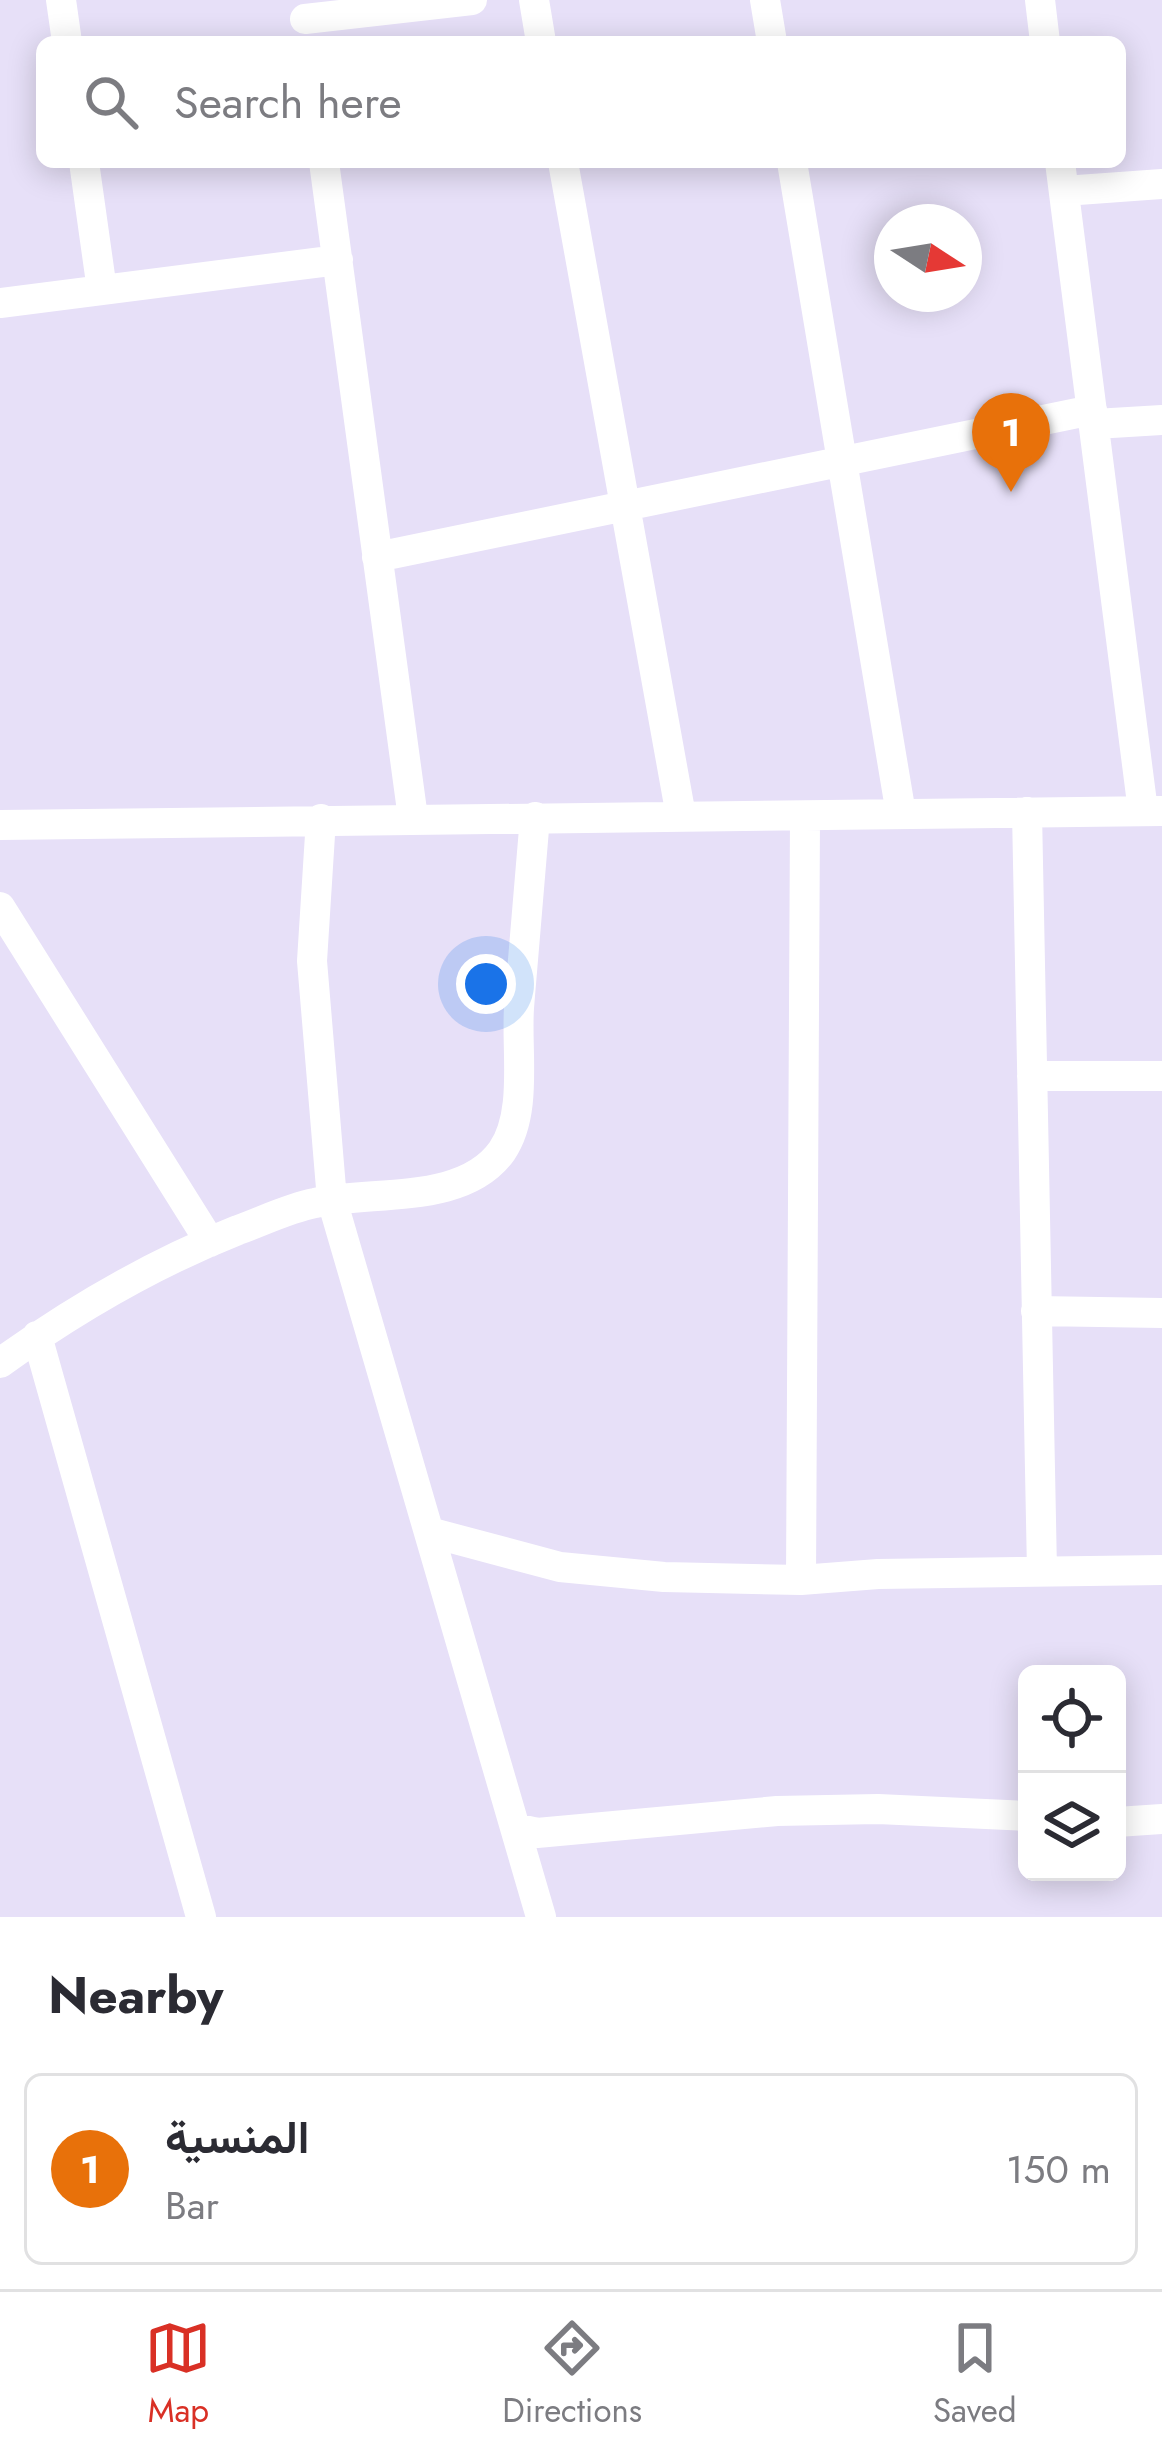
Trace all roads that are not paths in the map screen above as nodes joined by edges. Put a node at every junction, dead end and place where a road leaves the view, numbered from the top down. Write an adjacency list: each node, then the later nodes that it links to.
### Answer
1 (61, 0): 7 (street)
2 (472, 0): 6 (street)
3 (533, 0): 8 (street)
4 (765, 0): 9 (street)
5 (1040, 0): 10 (street)
6 (305, 20)
7 (66, 36)
8 (540, 36)
9 (771, 36)
10 (1044, 36)
11 (85, 168): 18 (street)
12 (325, 168): 17 (street)
13 (564, 168): 23 (street)
14 (793, 168): 22 (street)
15 (1062, 176): 16 (street); 20 (street)
16 (1162, 184)
17 (338, 260): 18 (street); 24 (street)
18 (102, 290): 19 (street)
19 (0, 303)
20 (1092, 410): 21 (street); 22 (street); 25 (street)
21 (1162, 420)
22 (843, 461): 23 (street); 27 (street)
23 (626, 506): 24 (street); 28 (street)
24 (377, 556): 31 (street)
25 (1153, 811): 26 (street)
26 (1027, 812): 27 (street); 35 (street)
27 (901, 814): 30 (street)
28 (681, 816): 29 (street); 30 (street)
29 (536, 817): 31 (street); 37 (street)
30 (805, 817): 46 (street)
31 (413, 818): 32 (street)
32 (321, 819): 33 (street); 37 (street)
33 (4, 821)
34 (0, 907): 38 (street)
35 (1032, 1076): 36 (street); 39 (street)
36 (1162, 1076)
37 (332, 1200): 38 (street); 43 (street)
38 (209, 1242): 41 (street)
39 (1036, 1311): 40 (street); 45 (street)
40 (1162, 1312)
41 (37, 1336): 42 (street); 51 (street)
42 (0, 1363)
43 (428, 1532): 46 (street); 50 (street)
44 (1162, 1570): 45 (street)
45 (1042, 1571): 46 (street)
46 (802, 1580)
47 (1018, 1816): 50 (street)
48 (1162, 1819): 49 (street)
49 (1126, 1821)
50 (515, 1828): 52 (street)
51 (200, 1917)
52 (541, 1917)

